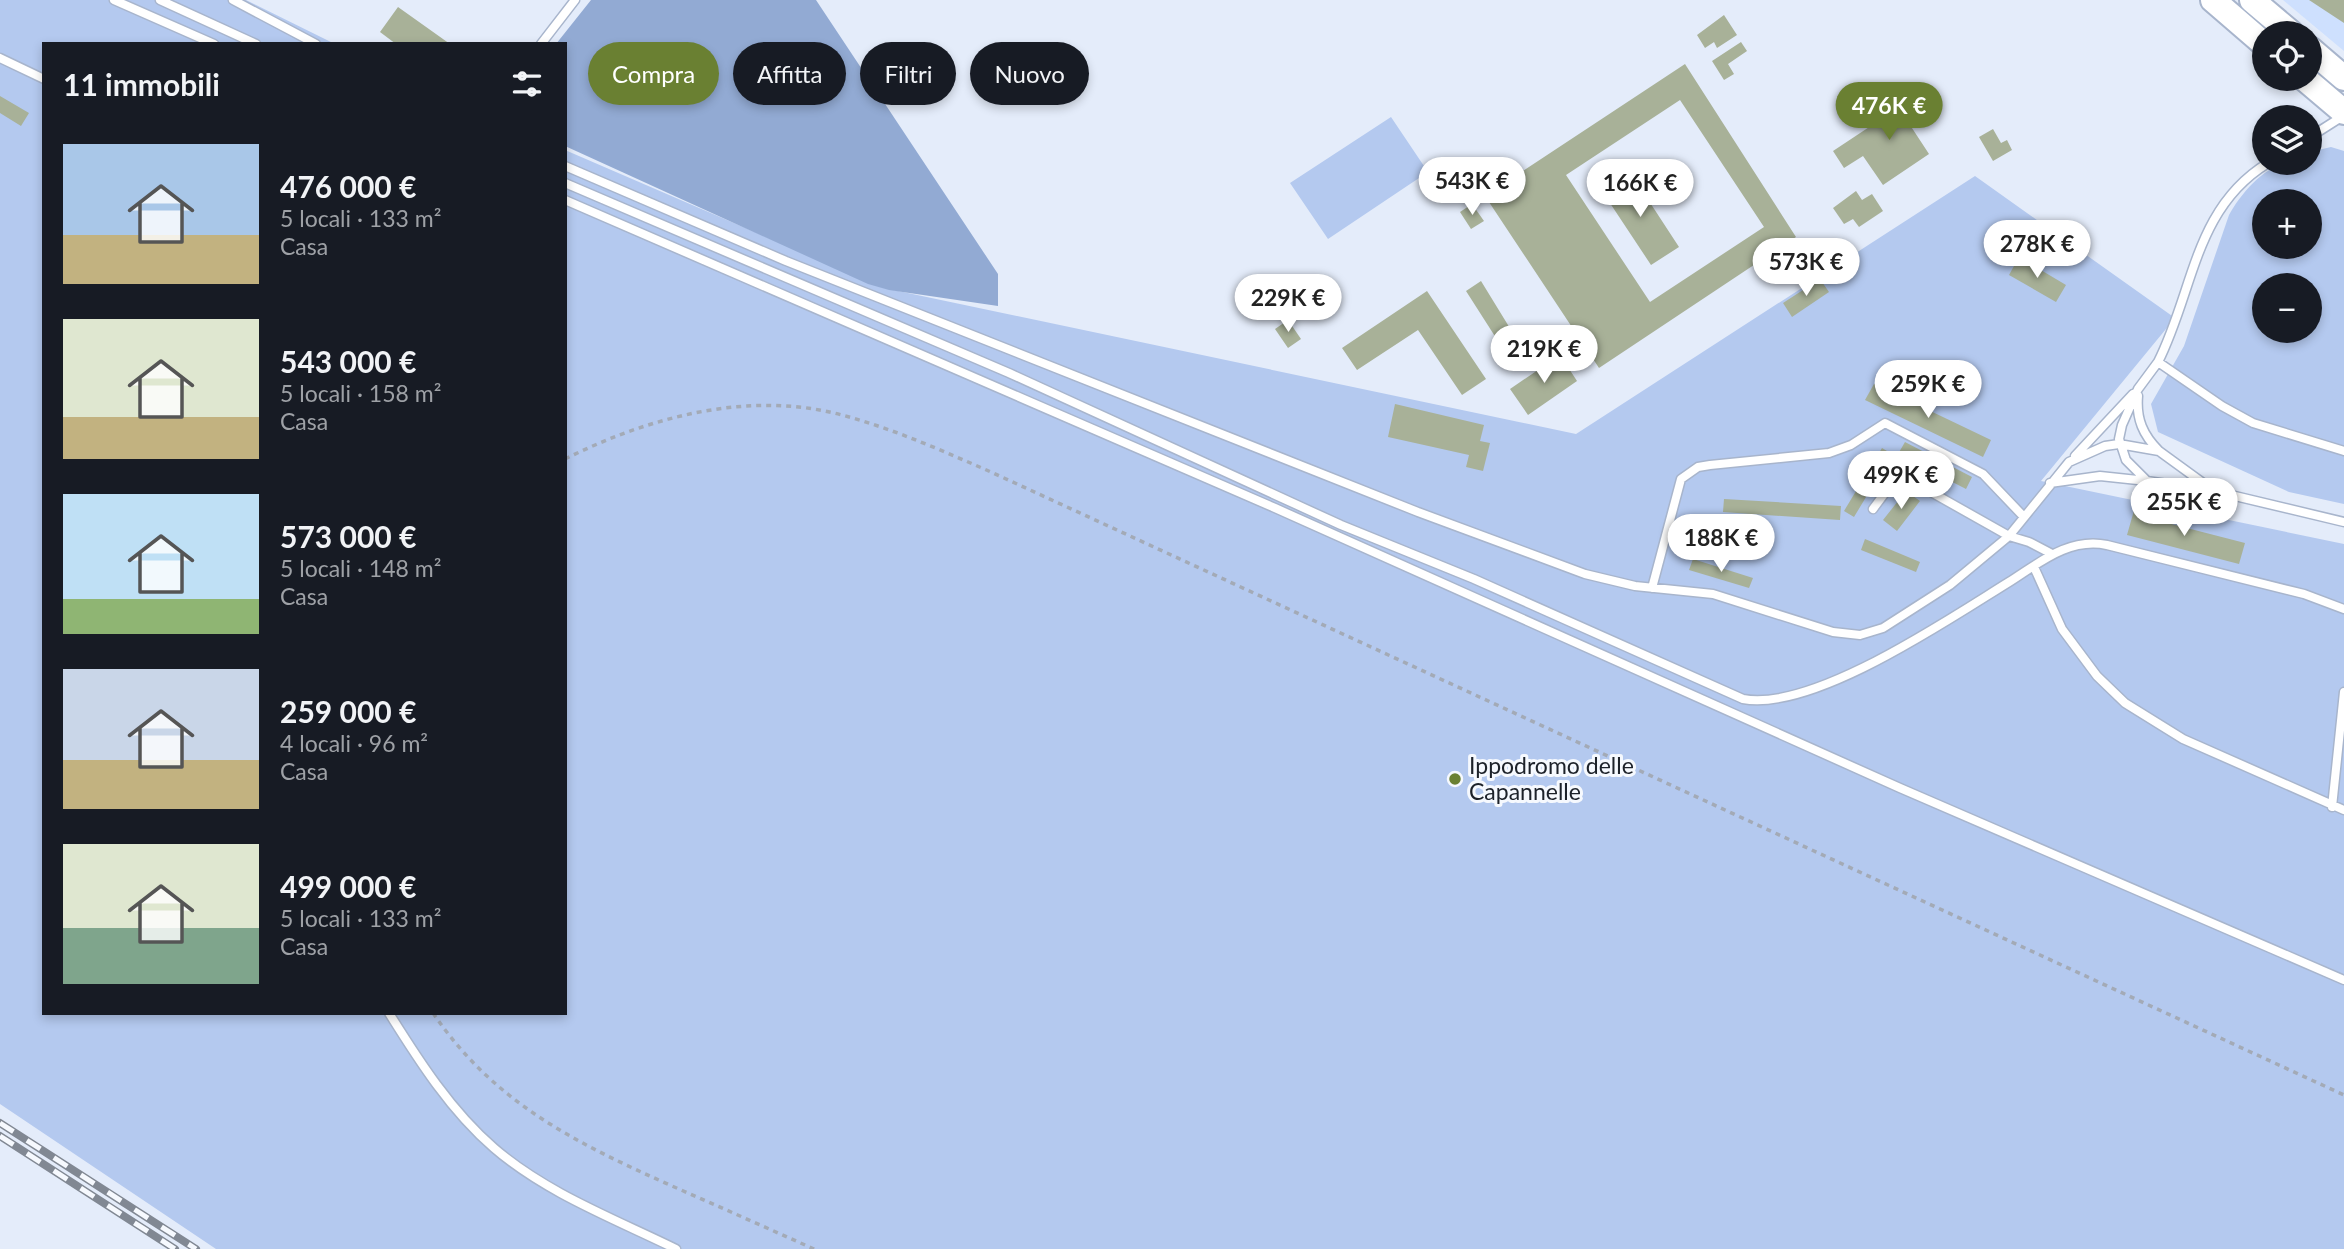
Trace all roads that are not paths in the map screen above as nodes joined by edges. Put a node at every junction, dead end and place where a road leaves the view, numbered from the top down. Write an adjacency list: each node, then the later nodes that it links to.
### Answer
1 (114, 0): 9 (lane)
2 (160, 0): 10 (lane)
3 (233, 0): 11 (lane)
4 (575, 0): 12 (lane)
5 (2213, 0): 8 (main road)
6 (2252, 0): 7 (main road)
7 (2277, 21)
8 (2252, 34)
9 (209, 42)
10 (252, 42)
11 (312, 42)
12 (543, 42)
13 (0, 58): 15 (lane)
14 (2322, 59): 16 (main road)
15 (42, 78)
16 (2344, 78)
17 (2319, 91): 18 (main road)
18 (2344, 113): 19 (lane)
19 (2322, 129)
20 (567, 167): 39 (lane)
21 (2252, 174): 24 (lane)
22 (567, 184): 38 (lane)
23 (567, 201): 44 (lane)
24 (2158, 362): 25 (lane); 28 (lane)
25 (2138, 390): 26 (lane); 27 (lane); 29 (lane)
26 (2119, 444): 27 (lane); 29 (lane); 30 (lane)
27 (2159, 451): 32 (lane)
28 (2344, 451)
29 (2069, 462): 31 (lane)
30 (2147, 481): 31 (lane); 32 (lane)
31 (2050, 483): 34 (lane)
32 (2214, 491): 35 (lane)
33 (1873, 509): 36 (lane)
34 (2024, 517): 36 (lane); 39 (lane)
35 (2344, 522)
36 (2009, 536): 37 (lane); 39 (lane)
37 (2052, 554): 38 (lane); 40 (lane)
38 (2034, 567): 42 (lane)
39 (1652, 588)
40 (2344, 609)
41 (2344, 692): 42 (lane)
42 (2332, 807): 43 (lane)
43 (2344, 810)
44 (2344, 980)
45 (390, 1015): 46 (lane)
46 (676, 1249)

